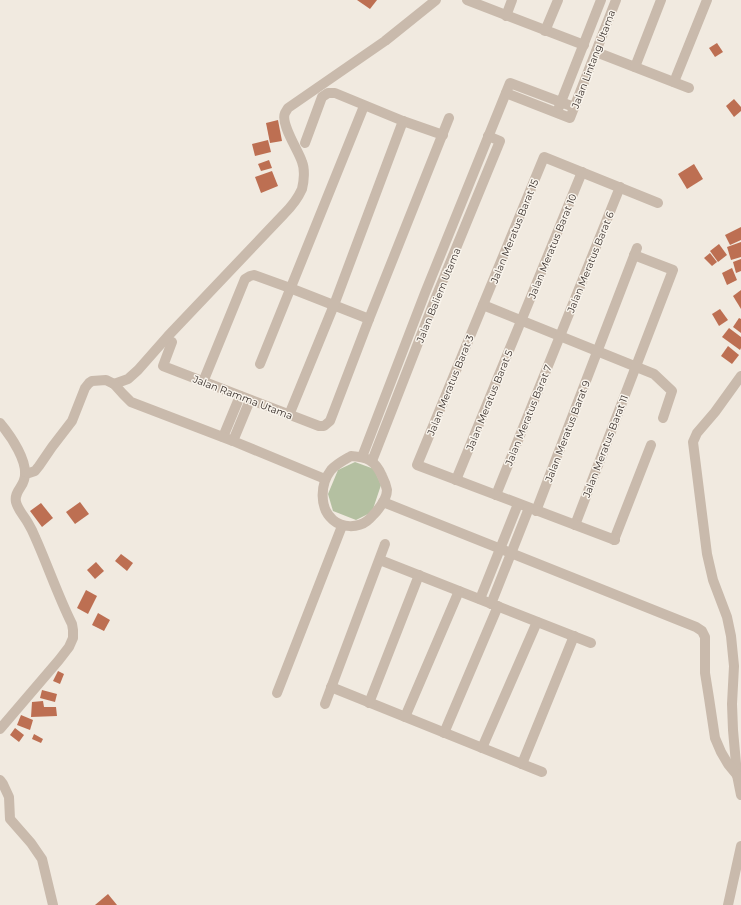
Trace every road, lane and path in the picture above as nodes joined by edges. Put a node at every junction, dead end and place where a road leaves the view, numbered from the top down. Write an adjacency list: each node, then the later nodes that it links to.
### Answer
1 (436, 0): 42 (street)
2 (468, 0): 9 (street)
3 (512, 0): 9 (street)
4 (558, 0): 10 (street)
5 (601, 0): 11 (street, Jalan Lintang Utama)
6 (616, 0): 12 (street, Jalan Lintang Utama)
7 (661, 0): 13 (street)
8 (707, 0): 14 (street)
9 (506, 16): 10 (street)
10 (545, 31): 11 (street)
11 (584, 45): 17 (street, Jalan Lintang Utama)
12 (596, 52): 13 (street); 19 (street, Jalan Lintang Utama)
13 (635, 67): 14 (street)
14 (674, 82): 15 (street)
15 (689, 88)
16 (506, 93): 17 (street, Jalan Baliem Utama); 20 (street); 24 (street, Jalan Baliem Utama)
17 (561, 102): 19 (street); 20 (street, Jalan Lintang Utama)
18 (364, 106): 22 (street); 25 (street); 30 (street)
19 (574, 107): 20 (street, Jalan Lintang Utama)
20 (557, 113)
21 (449, 118): 23 (street)
22 (403, 121): 23 (street); 31 (street)
23 (443, 135): 33 (street)
24 (488, 136): 51 (street, Jalan Baliem Utama); 52 (street, Jalan Baliem Utama)
25 (305, 143)
26 (582, 172): 27 (street); 32 (street, Jalan Meratus Barat 15); 34 (street, Jalan Meratus Barat 10)
27 (620, 187): 28 (street); 35 (street, Jalan Meratus Barat 6)
28 (658, 203)
29 (673, 270): 37 (street, Jalan Meratus Barat 9); 39 (street, Jalan Meratus Barat 11)
30 (290, 288): 31 (street); 38 (street); 41 (street)
31 (334, 305): 33 (street); 45 (street)
32 (483, 305): 34 (street); 55 (street, Jalan Meratus Barat 3)
33 (369, 319): 45 (street, Jalan Ramma Utama)
34 (521, 320): 35 (street); 55 (street, Jalan Meratus Barat 5)
35 (560, 336): 37 (street); 56 (street, Jalan Meratus Barat 7)
36 (172, 342): 41 (street, Jalan Ramma Utama)
37 (597, 351): 39 (street); 59 (street, Jalan Meratus Barat 9)
38 (260, 364)
39 (636, 367): 46 (street); 60 (street, Jalan Meratus Barat 11)
40 (741, 376): 83 (street)
41 (204, 382): 43 (street, Jalan Ramma Utama)
42 (114, 384): 48 (street); 53 (street)
43 (240, 396): 44 (street, Jalan Ramma Utama); 48 (street)
44 (250, 400): 45 (street, Jalan Ramma Utama); 49 (street)
45 (289, 415)
46 (663, 418)
47 (0, 423): 53 (street)
48 (223, 437): 49 (street)
49 (233, 441): 54 (street)
50 (651, 445): 60 (street)
51 (362, 457): 52 (street); 54 (street)
52 (372, 461): 57 (street)
53 (26, 472): 78 (street)
54 (325, 479): 61 (street)
55 (456, 480): 56 (street)
56 (496, 495): 58 (street)
57 (383, 502): 61 (street); 63 (street)
58 (518, 504): 59 (street); 63 (street)
59 (533, 509): 60 (street); 64 (street, Jalan Meratus Barat 9)
60 (575, 525)
61 (342, 526): 74 (street)
62 (385, 544): 65 (street)
63 (500, 548): 64 (street); 68 (street)
64 (512, 553): 69 (street, Jalan Meratus Barat 9); 83 (street)
65 (380, 560): 66 (street); 73 (street)
66 (419, 575): 67 (street); 75 (street)
67 (459, 591): 68 (street); 77 (street)
68 (480, 599): 69 (street)
69 (495, 605): 70 (street); 79 (street, Jalan Meratus Barat 9)
70 (537, 622): 71 (street); 80 (street)
71 (574, 636): 72 (street); 81 (street)
72 (591, 643)
73 (331, 687): 75 (street); 76 (street)
74 (277, 693)
75 (370, 703): 77 (street)
76 (325, 704)
77 (405, 717): 79 (street)
78 (0, 730)
79 (444, 732): 80 (street)
80 (482, 748): 81 (street)
81 (522, 764): 82 (street)
82 (542, 772)
83 (739, 776): 85 (street)
84 (0, 780): 87 (street)
85 (741, 795)
86 (0, 814): 87 (street)
87 (10, 819): 89 (street)
88 (741, 846): 90 (street)
89 (52, 905)
90 (728, 905)

